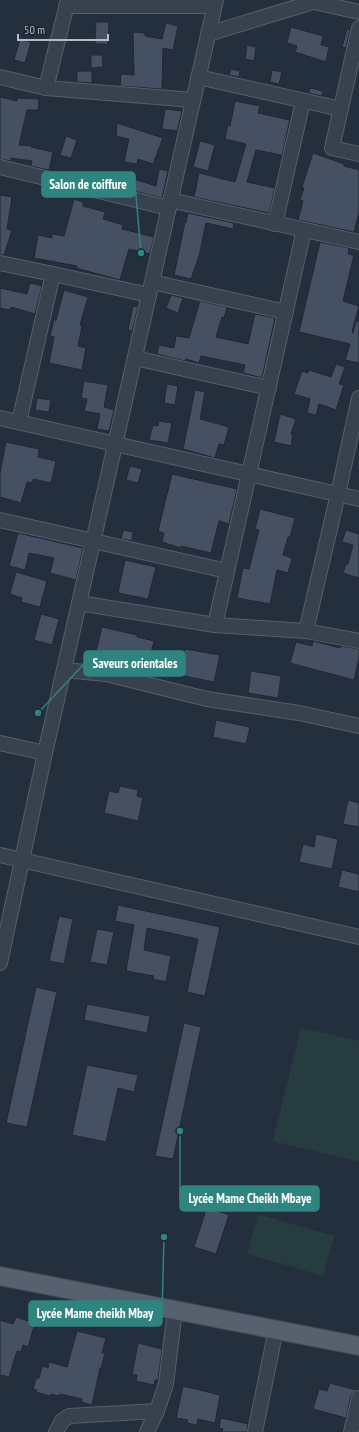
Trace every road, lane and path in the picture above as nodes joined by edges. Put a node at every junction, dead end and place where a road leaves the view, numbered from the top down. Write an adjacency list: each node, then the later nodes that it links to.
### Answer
1 (310, 1): 5 (street); 7 (street)
2 (67, 3): 3 (street); 10 (street)
3 (116, 3): 4 (street)
4 (215, 3): 7 (street)
5 (359, 12)
6 (359, 28): 13 (street)
7 (208, 34): 9 (street)
8 (0, 77): 10 (street)
9 (198, 77): 11 (street); 12 (street)
10 (46, 88): 11 (street)
11 (193, 100): 16 (street)
12 (303, 101): 13 (street); 17 (street)
13 (341, 109): 14 (street)
14 (359, 154)
15 (0, 167): 16 (street)
16 (170, 204): 17 (street); 22 (street)
17 (275, 224): 18 (street)
18 (304, 230): 19 (street); 23 (street)
19 (359, 242)
20 (0, 263): 21 (street)
21 (53, 274): 22 (street); 28 (street)
22 (151, 289): 23 (street); 24 (street)
23 (286, 312): 25 (street)
24 (135, 358): 25 (street); 29 (street)
25 (269, 388): 30 (street)
26 (359, 398): 31 (street)
27 (0, 418): 28 (street)
28 (18, 422): 29 (street)
29 (115, 444): 30 (street); 34 (street)
30 (249, 474): 31 (street); 35 (street)
31 (338, 494): 32 (street); 38 (street)
32 (359, 499)
33 (0, 520): 34 (street)
34 (94, 541): 35 (street); 36 (street)
35 (227, 571): 37 (street)
36 (79, 603): 37 (street); 40 (street)
37 (215, 625): 38 (street)
38 (306, 631): 39 (street)
39 (359, 641)
40 (64, 670): 41 (street); 43 (street)
41 (359, 726)
42 (0, 743): 43 (street)
43 (45, 753): 45 (street)
44 (0, 855): 45 (street)
45 (21, 861): 46 (street); 47 (street)
46 (359, 937)
47 (0, 963)
48 (0, 1276): 49 (main road)
49 (175, 1310): 50 (main road); 53 (street)
50 (276, 1329): 51 (main road); 56 (street)
51 (359, 1346)
52 (359, 1398): 57 (street)
53 (157, 1411): 54 (street); 55 (street)
54 (56, 1432)
55 (147, 1432)
56 (255, 1432)
57 (351, 1432)

